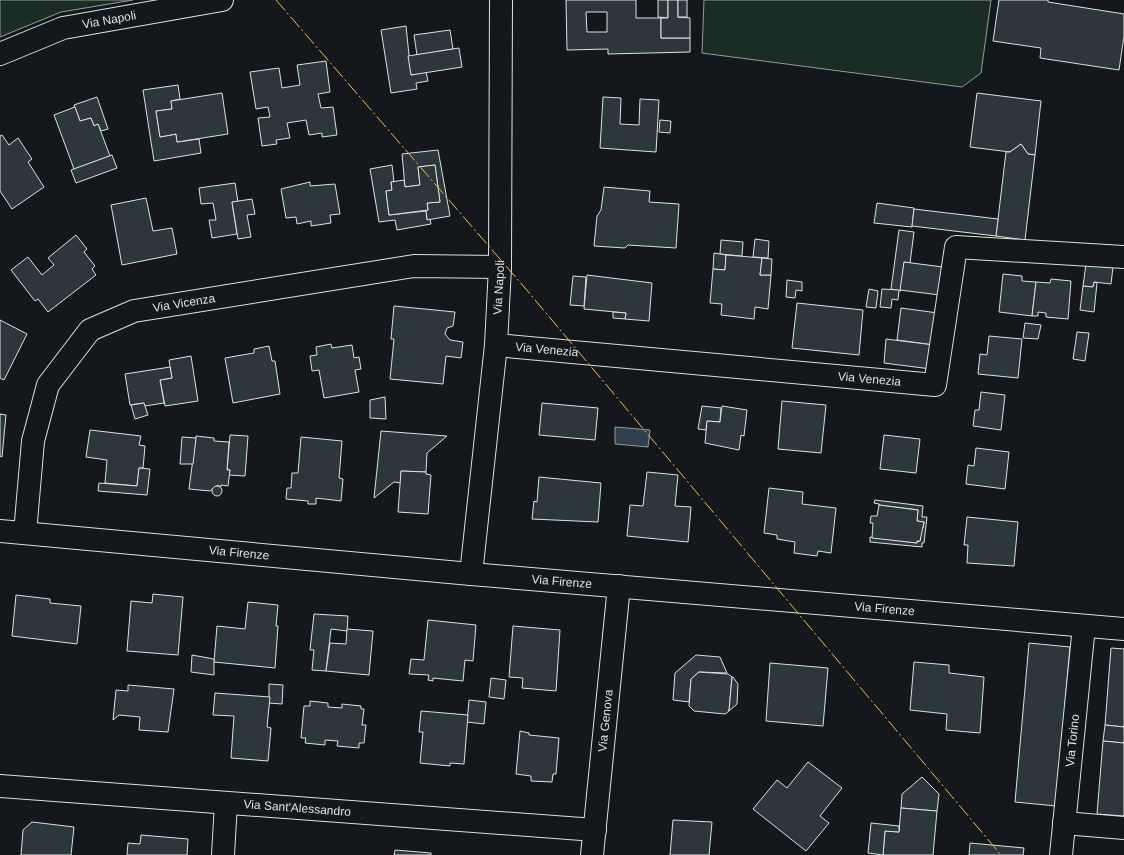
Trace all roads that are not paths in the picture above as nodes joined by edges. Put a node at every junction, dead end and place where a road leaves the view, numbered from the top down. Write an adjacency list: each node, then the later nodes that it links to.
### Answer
1 (222, 0): 3 (street, Via Napoli)
2 (501, 0): 5 (street, Via Napoli)
3 (0, 54)
4 (1124, 257): 6 (street, Via Venezia)
5 (500, 267): 6 (street, Via Napoli); 8 (street, Via Vicenza)
6 (496, 345): 9 (street, Via Napoli)
7 (0, 531): 8 (street, Via Firenze)
8 (25, 533): 9 (street, Via Firenze)
9 (471, 574): 10 (street, Via Firenze)
10 (619, 586): 11 (street, Via Firenze); 17 (street, Via Genova)
11 (1084, 626): 12 (street, Via Firenze); 15 (street, Via Torino)
12 (1124, 629)
13 (0, 786): 14 (street, Via Sant'Alessandro)
14 (226, 803): 17 (street, Via Sant'Alessandro); 18 (street)
15 (1064, 823): 16 (street); 20 (street, Via Torino)
16 (1124, 828)
17 (595, 830): 19 (street, Via Genova)
18 (223, 855)
19 (592, 855)
20 (1061, 855)

